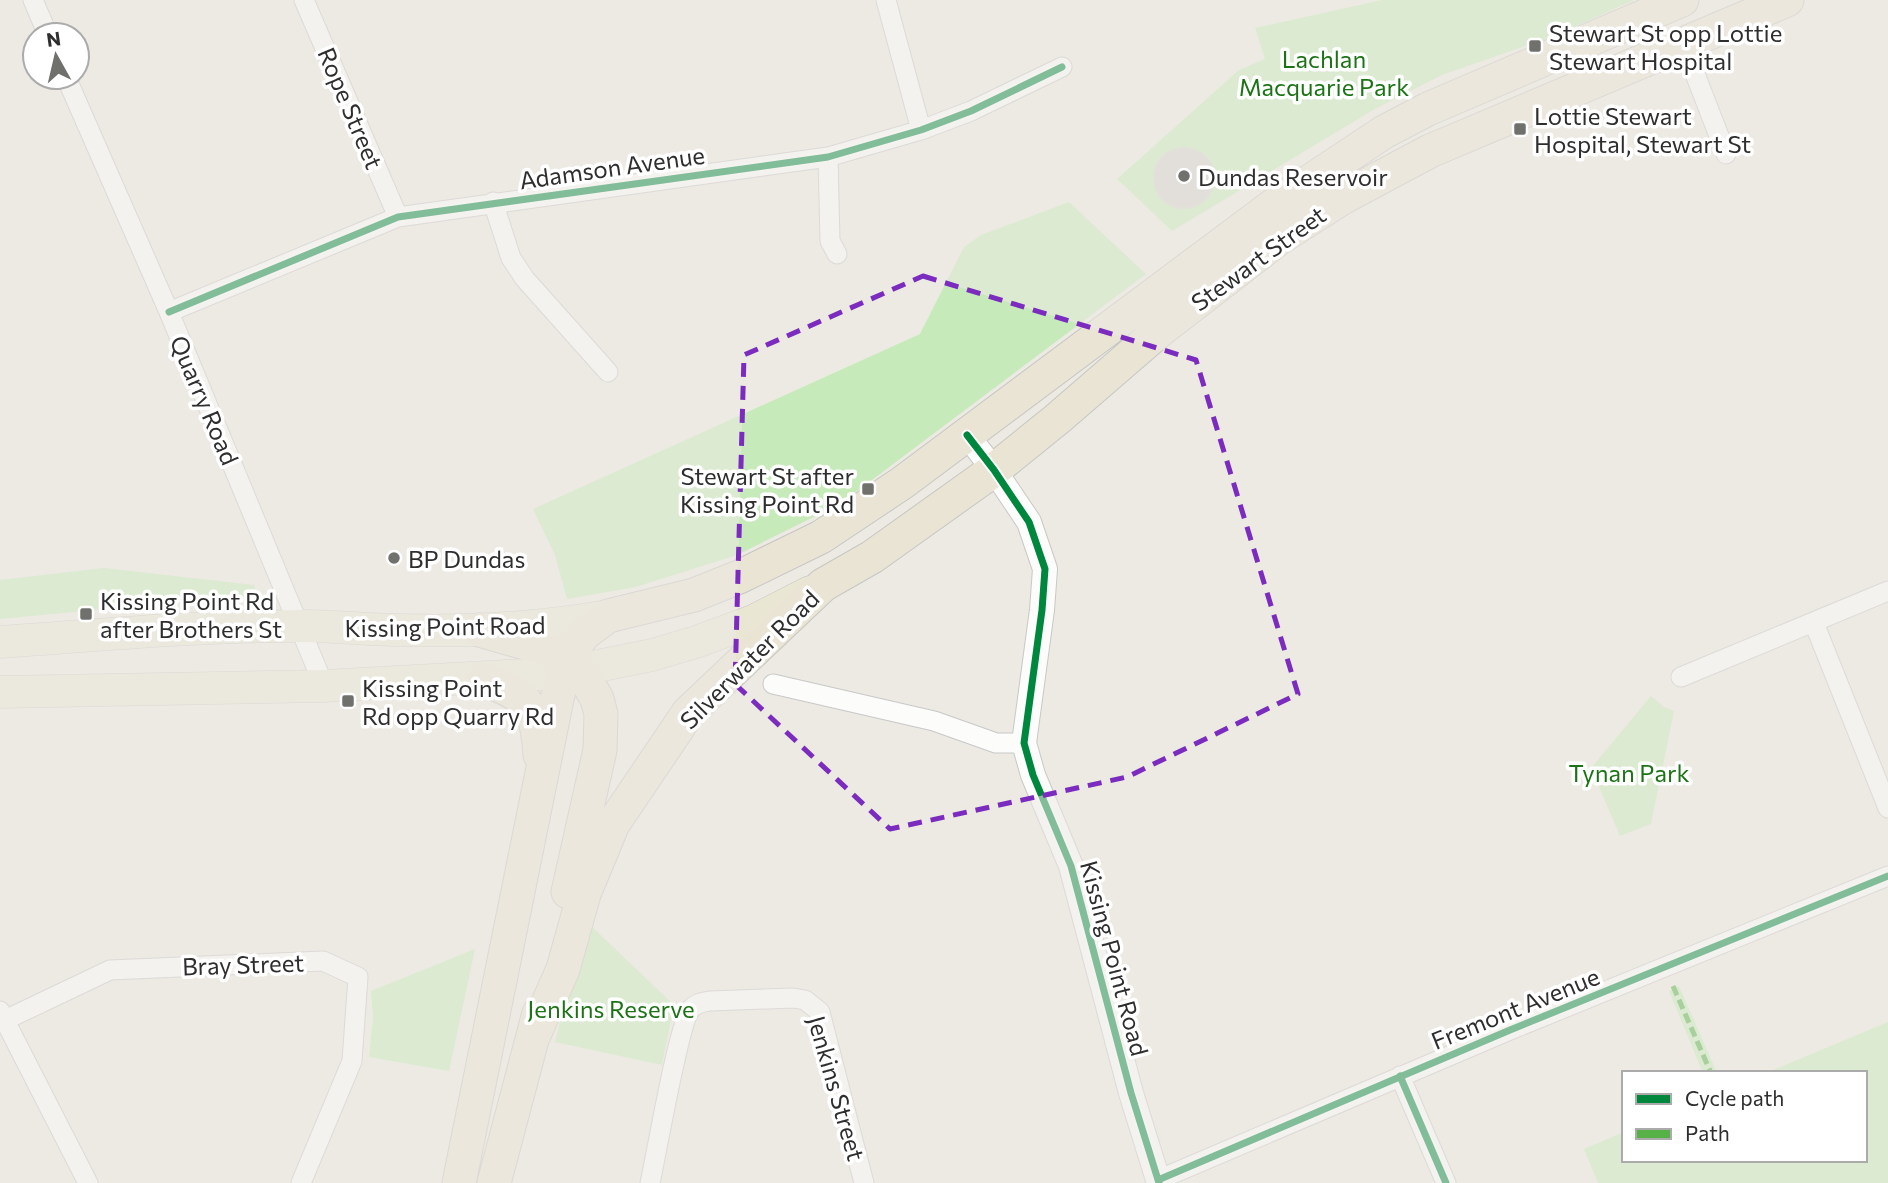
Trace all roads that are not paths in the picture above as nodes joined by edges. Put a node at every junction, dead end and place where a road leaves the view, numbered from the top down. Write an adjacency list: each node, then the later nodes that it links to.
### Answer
1 (33, 0): 6 (street)
2 (886, 0): 10 (street)
3 (1787, 0): 7 (highway, Stewart Street)
4 (308, 1): 14 (street, Rope Street)
5 (1671, 2): 7 (street); 18 (highway, Stewart Street)
6 (42, 21)
7 (1683, 43): 11 (street); 19 (highway, Stewart Street)
8 (1062, 68): 10 (street, Adamson Avenue)
9 (72, 91): 16 (street, Quarry Road)
10 (921, 130): 12 (street, Adamson Avenue)
11 (1726, 154)
12 (828, 158): 13 (street, Adamson Avenue); 15 (street)
13 (493, 202): 14 (street, Adamson Avenue); 17 (street)
14 (398, 217): 16 (street, Adamson Avenue)
15 (838, 254)
16 (169, 312): 24 (street, Quarry Road)
17 (608, 372)
18 (967, 435): 19 (street, Kissing Point Road); 22 (highway, Kissing Point Road)
19 (994, 470): 20 (highway, Kissing Point Road); 33 (street, Kissing Point Road)
20 (823, 585): 27 (main road, Kissing Point Road); 38 (highway, Silverwater Road)
21 (1888, 591): 23 (street)
22 (608, 617): 25 (main road, Kissing Point Road); 27 (highway)
23 (1814, 623): 28 (street); 35 (street)
24 (300, 626): 25 (main road, Kissing Point Road); 26 (main road, Kissing Point Road); 31 (street, Quarry Road)
25 (480, 630): 27 (highway)
26 (0, 642)
27 (571, 668): 29 (main road, Kissing Point Road); 34 (highway); 38 (highway, Silverwater Road)
28 (1681, 677)
29 (483, 679): 31 (main road, Kissing Point Road); 34 (highway)
30 (773, 684): 33 (street)
31 (324, 686): 32 (main road, Kissing Point Road)
32 (0, 692)
33 (1024, 743): 40 (street, Kissing Point Road)
34 (541, 775): 43 (highway)
35 (1888, 808)
36 (1888, 876): 39 (street, Fremont Avenue)
37 (2, 1016): 41 (street); 42 (street, Bray Street)
38 (534, 1035): 44 (highway, Silverwater Road)
39 (1400, 1076): 40 (street, Fremont Avenue); 47 (street)
40 (1158, 1181)
41 (88, 1183)
42 (301, 1183)
43 (459, 1183)
44 (494, 1183)
45 (650, 1183): 46 (street, Jenkins Street)
46 (864, 1183)
47 (1446, 1183)

